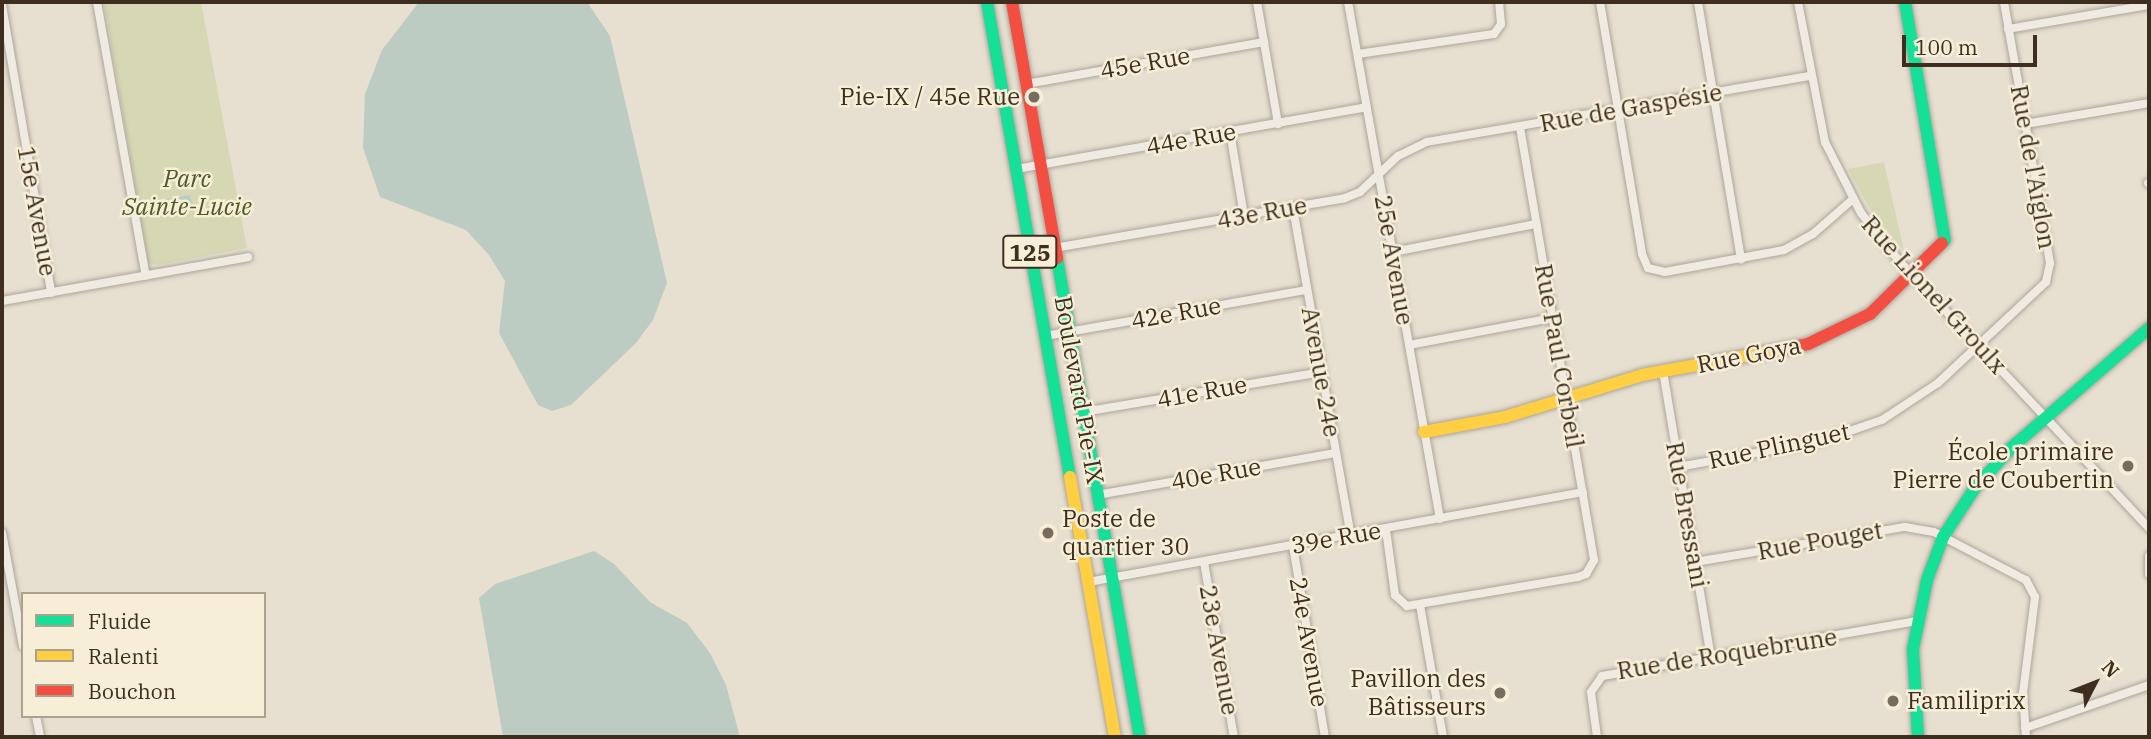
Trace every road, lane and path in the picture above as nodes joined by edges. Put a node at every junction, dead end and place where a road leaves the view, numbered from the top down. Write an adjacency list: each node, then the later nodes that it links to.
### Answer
1 (97, 2): 40 (street)
2 (987, 2): 29 (main road, Boulevard Pie-IX / 125)
3 (1012, 2): 18 (main road, Boulevard Pie-IX / 125)
4 (1257, 2): 15 (street)
5 (1348, 2): 16 (street, 25e Avenue)
6 (1499, 2): 16 (street)
7 (1600, 2): 22 (street)
8 (1698, 2): 19 (street)
9 (1798, 2): 17 (street, Rue Lionel Groulx)
10 (1905, 2): 39 (main road, Rue Goya)
11 (2004, 2): 14 (street, Rue de l'Aiglon)
12 (2, 5): 42 (street, 15e Avenue)
13 (2149, 5): 14 (street)
14 (2008, 29): 24 (street, Rue de l'Aiglon)
15 (1264, 42): 18 (street, 45e Rue); 23 (street)
16 (1358, 54): 21 (street, 25e Avenue)
17 (1811, 76): 19 (street, Rue de Gaspésie); 31 (street, Rue Lionel Groulx)
18 (1026, 84): 28 (main road, Boulevard Pie-IX / 125)
19 (1714, 93): 22 (street, Rue de Gaspésie); 38 (street)
20 (2149, 103): 24 (street)
21 (1367, 107): 23 (street, 44e Rue); 30 (street, 25e Avenue)
22 (1619, 110): 25 (street, Rue de Gaspésie); 38 (street)
23 (1278, 124): 26 (street, 44e Rue)
24 (2025, 124): 49 (street, Rue de l'Aiglon)
25 (1520, 127): 27 (street, Rue de Gaspésie); 34 (street, Rue Paul Corbeil)
26 (1230, 132): 28 (street, 44e Rue); 33 (street)
27 (1452, 139): 30 (street, 43e Rue)
28 (1040, 165): 29 (street, 44e Rue); 35 (main road, Boulevard Pie-IX / 125)
29 (1016, 169): 47 (main road, Boulevard Pie-IX / 125)
30 (1379, 174): 32 (street, 43e Rue); 36 (street, 25e Avenue)
31 (1852, 200): 38 (street); 39 (street, Rue Lionel Groulx)
32 (1293, 208): 33 (street, 43e Rue); 41 (street, Avenue 24e)
33 (1244, 216): 35 (street, 43e Rue)
34 (1536, 224): 36 (street); 44 (street, Rue Paul Corbeil)
35 (1054, 248): 46 (main road, Boulevard Pie-IX / 125)
36 (1393, 252): 48 (street, 25e Avenue)
37 (248, 257): 40 (street)
38 (1741, 259)
39 (1911, 274): 49 (street, Rue Lionel Groulx); 50 (main road, Rue Goya)
40 (146, 276): 42 (street)
41 (1307, 290): 46 (street, 42e Rue); 51 (street, Avenue 24e)
42 (51, 293): 43 (street)
43 (2, 301)
44 (1552, 318): 48 (street); 52 (street, Rue Paul Corbeil)
45 (2149, 327): 54 (main road)
46 (1069, 331): 47 (street, 42e Rue); 53 (main road, Boulevard Pie-IX / 125)
47 (1045, 336): 72 (main road, Boulevard Pie-IX / 125)
48 (1409, 345): 55 (street, 25e Avenue)
49 (1978, 345): 54 (street, Rue Lionel Groulx); 57 (street, Rue Plinguet)
50 (1663, 371): 52 (main road, Rue Goya); 57 (street, Rue Bressani)
51 (1321, 372): 53 (street, 41e Rue); 56 (street, Avenue 24e)
52 (1567, 398): 55 (main road); 58 (street, Rue Paul Corbeil)
53 (1083, 412): 59 (main road, Boulevard Pie-IX / 125)
54 (2045, 416): 61 (street, Rue Lionel Groulx); 65 (main road)
55 (1424, 432): 60 (street, 25e Avenue)
56 (1335, 453): 59 (street, 40e Rue); 64 (street, Avenue 24e)
57 (1678, 467): 69 (street, Rue Bressani)
58 (1583, 492): 60 (street, 39e Rue); 73 (street, Rue Paul Corbeil)
59 (1097, 495): 71 (main road, Boulevard Pie-IX / 125)
60 (1440, 519): 62 (street, 39e Rue)
61 (2149, 528)
62 (1385, 530): 64 (street, 39e Rue); 73 (street)
63 (2, 533): 75 (street)
64 (1350, 537): 66 (street, 39e Rue)
65 (1943, 537): 69 (street, Rue Pouget); 74 (main road); 79 (street, Rue Pouget)
66 (1293, 546): 68 (street, 39e Rue); 84 (street, 24e Avenue)
67 (2149, 556): 70 (street)
68 (1204, 562): 71 (street, 39e Rue); 83 (street, 23e Avenue)
69 (1695, 562): 76 (street, Rue Bressani)
70 (2149, 574)
71 (1111, 578): 72 (street, 39e Rue); 82 (main road, Boulevard Pie-IX / 125)
72 (1087, 582): 81 (main road, Boulevard Pie-IX / 125)
73 (1420, 605): 85 (street)
74 (1917, 621): 76 (street, Rue de Roquebrune); 87 (main road)
75 (21, 635)
76 (1711, 659): 86 (street, Rue de Roquebrune)
77 (2149, 685): 79 (street)
78 (36, 718): 80 (street)
79 (2025, 728): 88 (street)
80 (40, 737)
81 (1115, 737)
82 (1140, 737)
83 (1234, 737)
84 (1325, 737)
85 (1443, 737)
86 (1597, 737)
87 (1918, 737)
88 (2026, 737)

